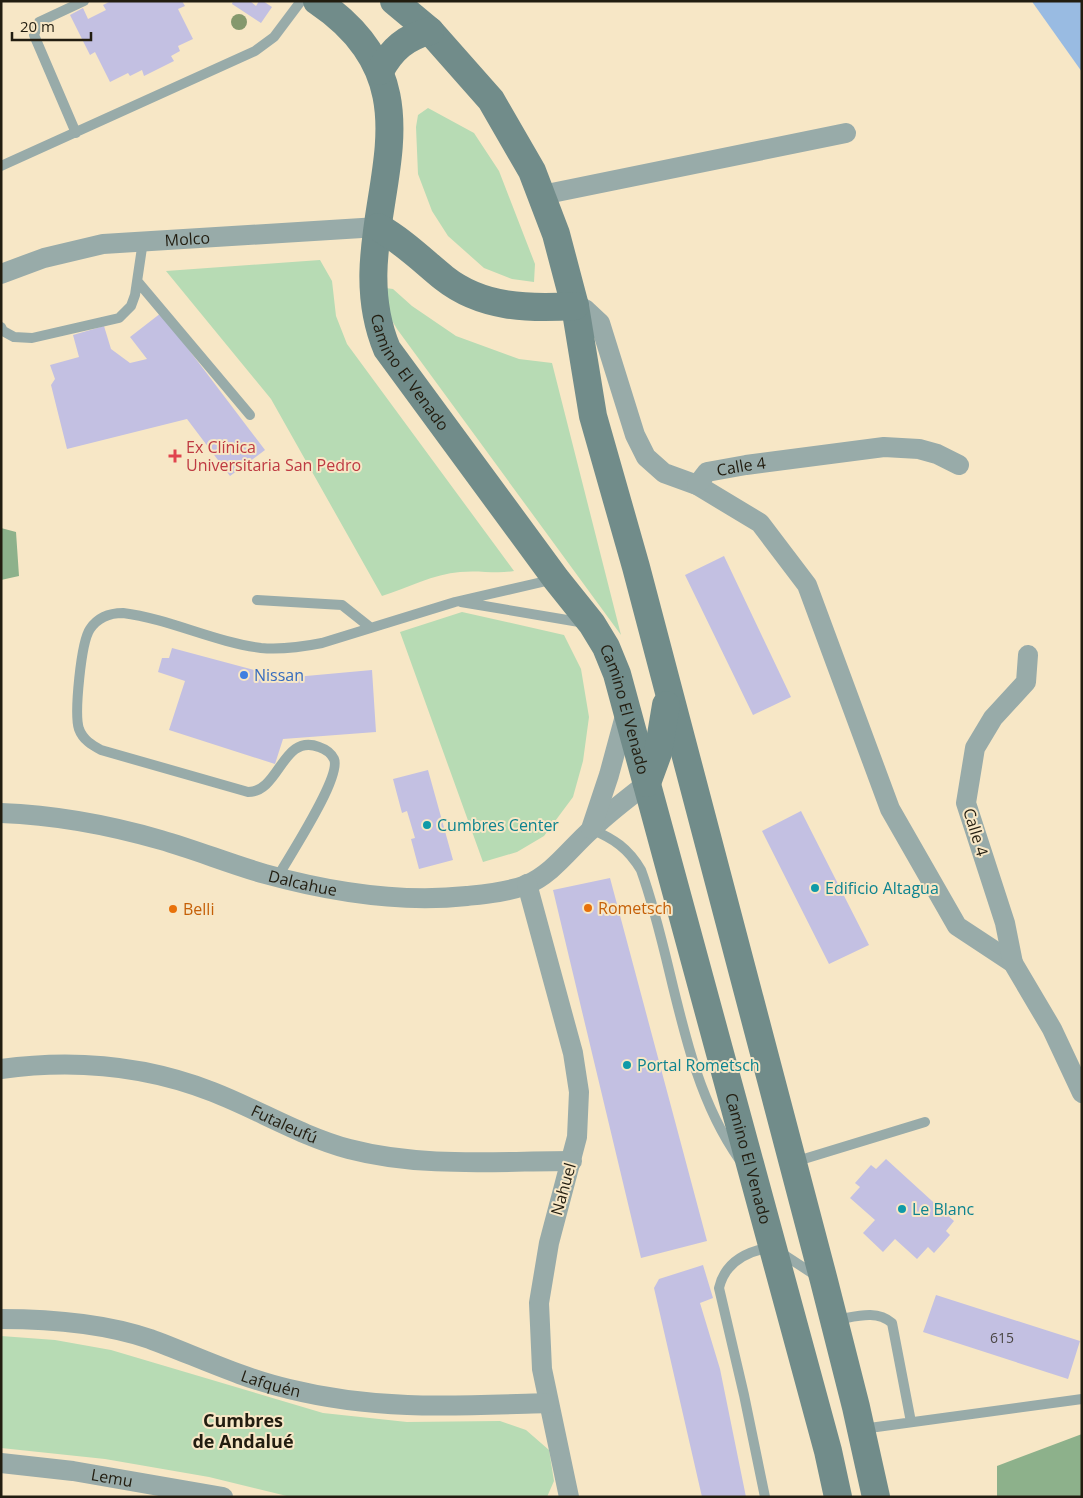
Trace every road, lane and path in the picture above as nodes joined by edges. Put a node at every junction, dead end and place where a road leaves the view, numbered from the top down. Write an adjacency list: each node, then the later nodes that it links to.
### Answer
1 (84, 1): 7 (lane)
2 (301, 1): 7 (lane)
3 (317, 1): 6 (street, Camino El Venado)
4 (394, 1): 5 (street)
5 (430, 31): 6 (street); 10 (street)
6 (380, 71): 11 (street, Camino El Venado)
7 (76, 132): 9 (lane)
8 (846, 133): 10 (street)
9 (1, 166)
10 (542, 195): 15 (street)
11 (378, 227): 12 (street, Molco); 15 (street); 20 (street, Camino El Venado)
12 (143, 241): 13 (street, Molco); 14 (lane)
13 (1, 274)
14 (138, 282): 16 (lane); 17 (lane)
15 (575, 306): 19 (street, Calle 4); 26 (street)
16 (1, 327)
17 (250, 416)
18 (959, 465): 19 (street, Calle 4)
19 (697, 485): 33 (street)
20 (556, 579): 22 (lane); 23 (street, Camino El Venado)
21 (257, 600): 24 (lane)
22 (455, 602): 23 (lane); 24 (lane)
23 (592, 624): 27 (street, Camino El Venado)
24 (371, 628): 31 (lane)
25 (1028, 655): 33 (street, Calle 4)
26 (667, 690): 28 (street); 38 (street)
27 (628, 708): 28 (street, Camino El Venado); 30 (street, Dalcahue)
28 (647, 783): 30 (street, Dalcahue); 39 (street, Camino El Venado)
29 (1, 813): 31 (street, Dalcahue)
30 (591, 829): 32 (street, Dalcahue); 39 (lane)
31 (277, 878): 32 (street, Dalcahue)
32 (526, 884): 37 (street, Nahuel)
33 (1014, 963): 35 (street)
34 (1, 1069): 37 (street, Futaleufú)
35 (1082, 1093)
36 (925, 1122): 38 (lane)
37 (572, 1161): 45 (street, Nahuel)
38 (793, 1162): 41 (street)
39 (754, 1180): 40 (street, Camino El Venado)
40 (772, 1247): 41 (lane); 51 (lane); 52 (street, Camino El Venado)
41 (824, 1281): 43 (street)
42 (1, 1319): 45 (street, Lafquén)
43 (834, 1320): 46 (lane); 47 (street)
44 (1082, 1398): 46 (lane)
45 (548, 1403): 50 (street, Nahuel)
46 (911, 1422): 47 (lane)
47 (861, 1429): 53 (street)
48 (1, 1463): 49 (street, Lemu)
49 (224, 1497)
50 (569, 1497)
51 (765, 1497)
52 (838, 1497)
53 (876, 1497)

